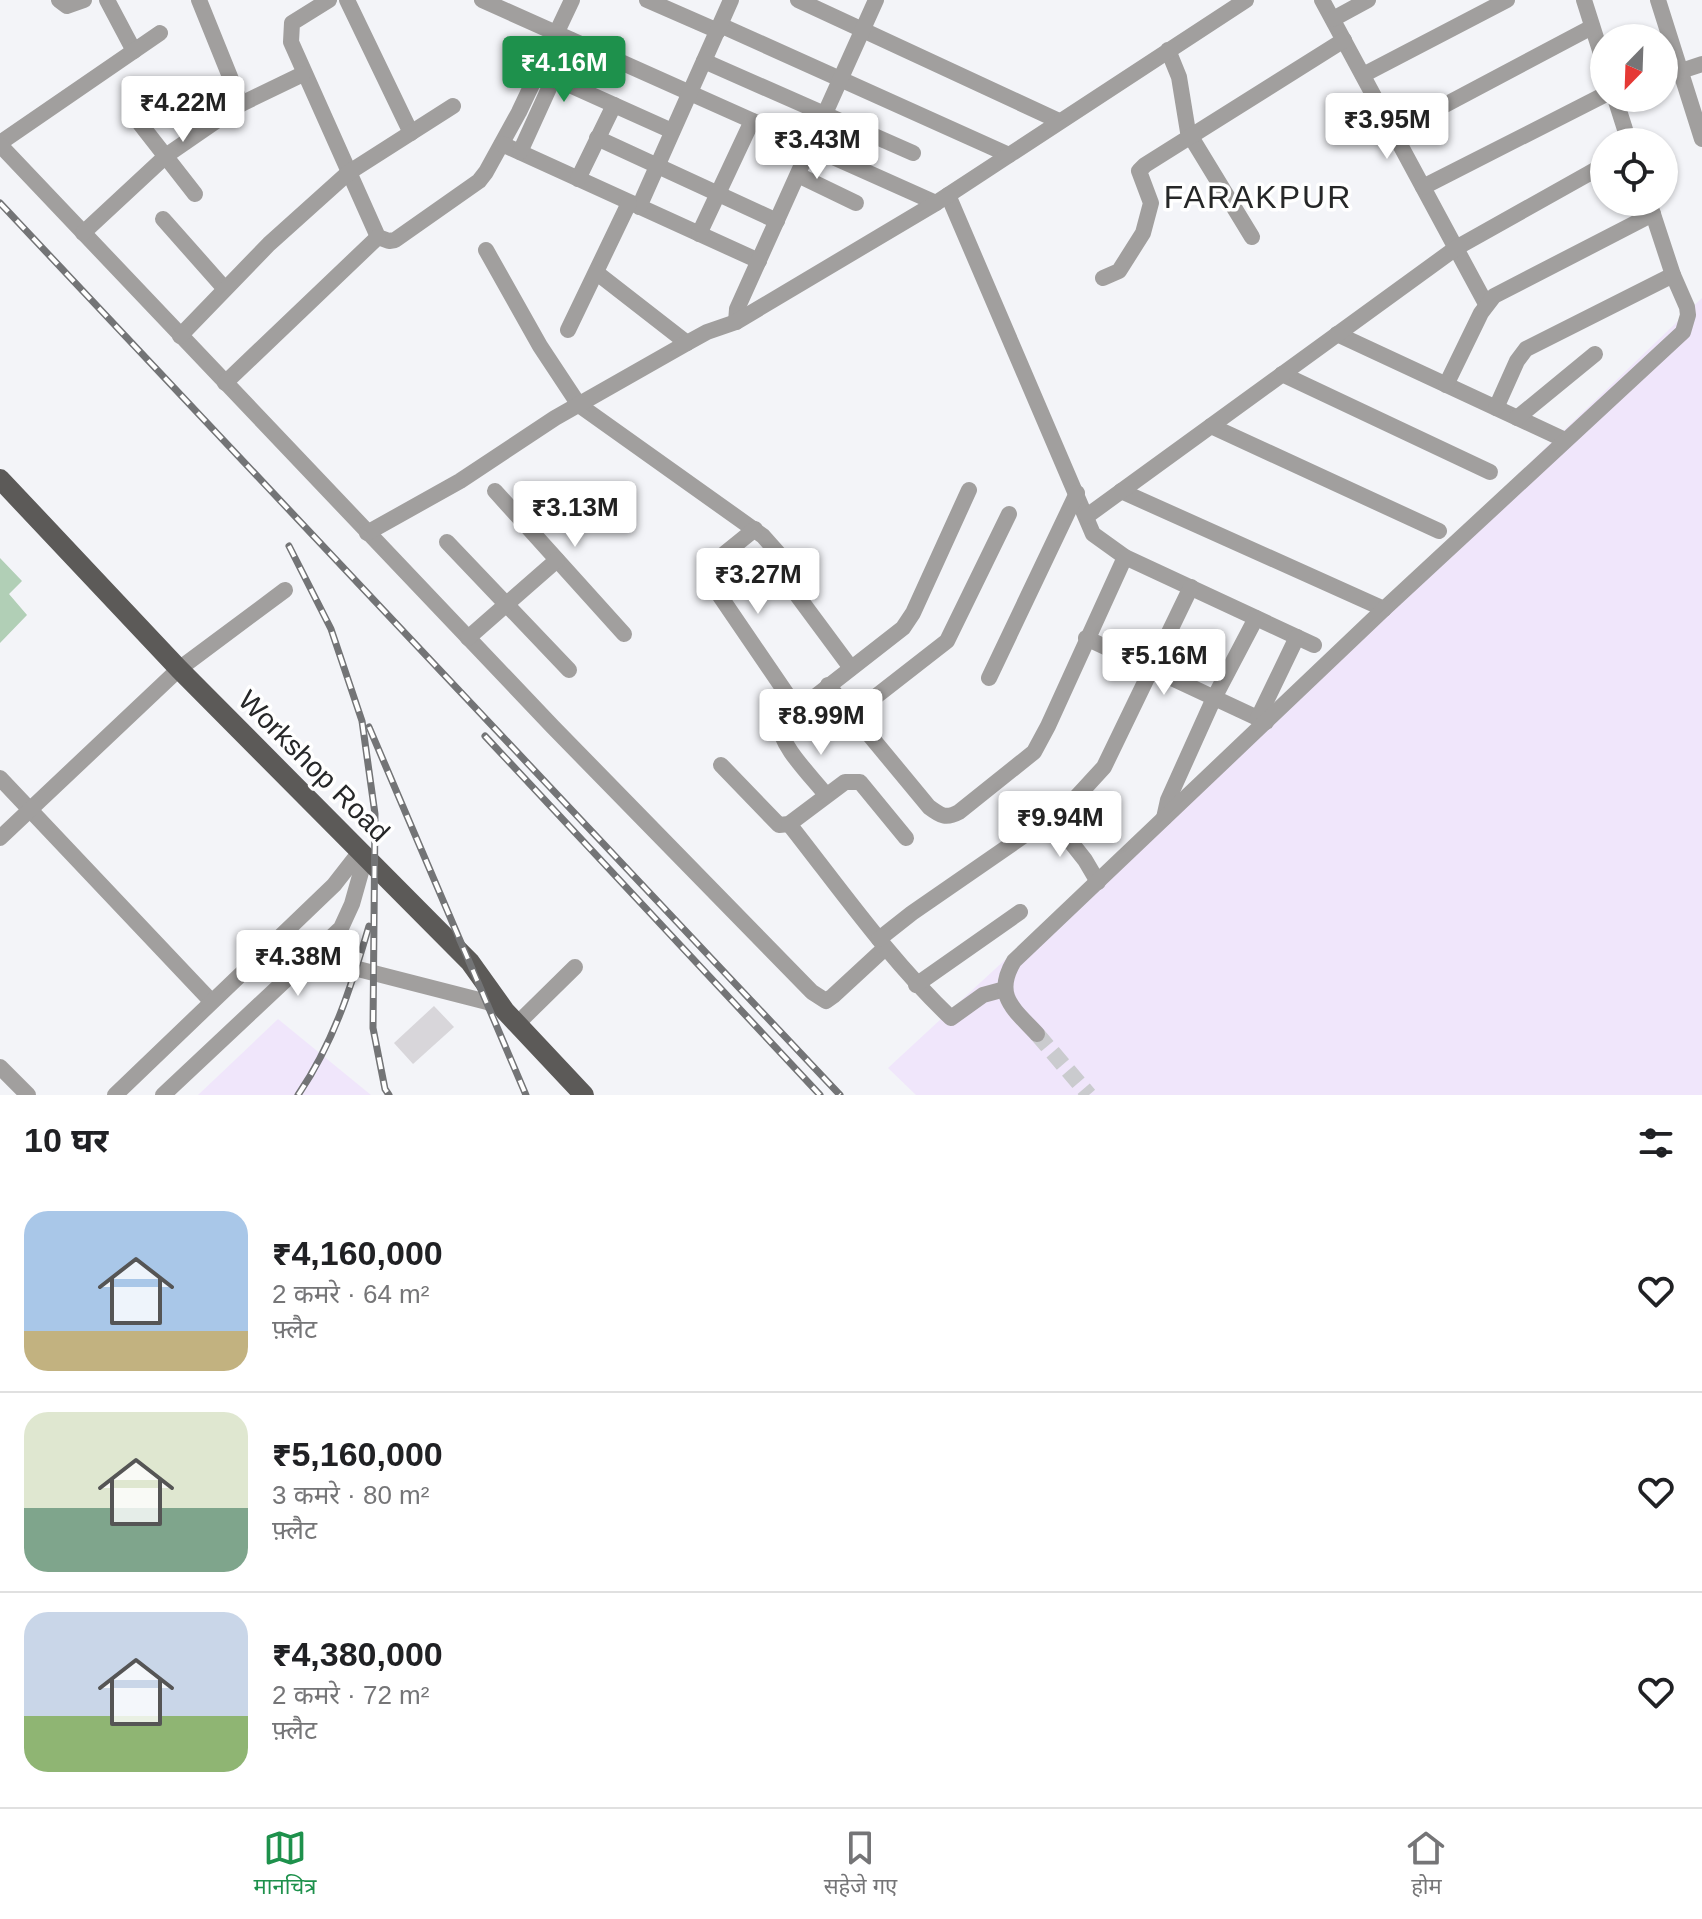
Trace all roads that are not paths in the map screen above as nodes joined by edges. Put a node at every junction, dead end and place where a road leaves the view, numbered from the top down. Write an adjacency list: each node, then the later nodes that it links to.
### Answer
1 (59, 0): 2 (street)
2 (84, 0)
3 (107, 0): 28 (street)
4 (199, 0): 38 (street)
5 (329, 0): 32 (street)
6 (347, 0): 47 (street)
7 (482, 0): 25 (street)
8 (572, 0): 25 (street)
9 (647, 0): 21 (street)
10 (731, 0): 21 (street)
11 (876, 0): 23 (street)
12 (1246, 0): 27 (street)
13 (1322, 0): 19 (street)
14 (1368, 0): 19 (street)
15 (1507, 0): 33 (street)
16 (1584, 0): 20 (street)
17 (1658, 0): 31 (street)
18 (800, 1): 23 (street)
19 (1333, 19): 26 (street)
20 (1591, 24)
21 (719, 28): 29 (street); 35 (street)
22 (1590, 28): 46 (street)
23 (862, 32): 35 (street); 44 (street)
24 (160, 33): 28 (street)
25 (564, 37): 34 (street); 36 (street); 52 (street)
26 (1344, 40): 33 (street); 48 (street)
27 (1168, 50): 44 (street); 48 (street)
28 (134, 51): 51 (street)
29 (704, 61): 36 (street); 41 (street)
30 (1702, 64): 31 (street)
31 (1681, 71): 50 (street)
32 (303, 74): 38 (street); 59 (street)
33 (1363, 75): 46 (street)
34 (554, 78): 39 (street); 54 (street)
35 (841, 79): 41 (street); 57 (street)
36 (690, 93): 43 (street); 45 (street)
37 (1590, 102): 63 (street)
38 (241, 104): 56 (street)
39 (614, 105): 45 (street); 49 (street)
40 (453, 106): 47 (street)
41 (825, 114): 53 (street); 55 (street)
42 (138, 121): 56 (street)
43 (752, 121): 53 (street); 65 (street)
44 (1059, 121): 57 (street)
45 (672, 131): 58 (street)
46 (1394, 132): 63 (street)
47 (411, 133): 59 (street)
48 (1191, 137): 76 (street); 82 (street)
49 (597, 138): 58 (street); 62 (street)
50 (1702, 139)
51 (0, 144): 73 (street)
52 (502, 144): 54 (street); 75 (street)
53 (810, 147): 61 (street); 66 (street)
54 (520, 152): 62 (street)
55 (913, 153)
56 (167, 155): 64 (street); 73 (street)
57 (1009, 155): 66 (street)
58 (657, 166): 65 (street); 68 (street)
59 (348, 173): 75 (street); 83 (street)
60 (1590, 173): 77 (street)
61 (798, 175): 67 (street); 72 (street)
62 (578, 179): 68 (street)
63 (1423, 187): 77 (street)
64 (195, 194)
65 (718, 195): 72 (street); 74 (street)
66 (942, 199): 85 (street); 104 (street)
67 (856, 203)
68 (634, 205): 74 (street); 80 (street)
69 (1637, 216): 84 (street)
70 (1654, 216): 81 (street)
71 (163, 219): 83 (street)
72 (777, 221): 79 (street)
73 (83, 233): 88 (street)
74 (699, 234): 79 (street)
75 (378, 237): 92 (street)
76 (1252, 237)
77 (1456, 248): 84 (street); 87 (street)
78 (486, 250): 94 (street)
79 (759, 261): 85 (street)
80 (597, 273): 86 (street); 89 (street)
81 (1673, 275): 95 (street); 98 (street)
82 (1103, 278)
83 (225, 289): 88 (street)
84 (1486, 304): 93 (street)
85 (736, 322): 89 (street)
86 (568, 330)
87 (1337, 334): 91 (street); 93 (street)
88 (180, 336): 92 (street)
89 (687, 343): 94 (street)
90 (1595, 354): 96 (street)
91 (1282, 374): 97 (street); 99 (street)
92 (225, 383): 109 (street)
93 (1446, 385): 95 (street)
94 (579, 405): 107 (street); 109 (street)
95 (1496, 408): 96 (street)
96 (1517, 418): 98 (street)
97 (1211, 426): 103 (street); 108 (street)
98 (1565, 440): 116 (street)
99 (1490, 472)
100 (0, 479): 124 (main road, Workshop Road)
101 (969, 490): 123 (street)
102 (495, 491): 112 (street)
103 (1121, 491): 106 (street); 116 (street)
104 (1077, 493): 106 (street); 127 (street)
105 (1009, 514): 131 (street)
106 (1087, 516): 111 (street)
107 (755, 529): 123 (street); 130 (street)
108 (1439, 531)
109 (367, 533): 120 (street)
110 (447, 542): 115 (street)
111 (1125, 557): 113 (street); 121 (street)
112 (557, 560): 115 (street); 118 (street)
113 (1191, 587): 117 (street); 125 (street)
114 (285, 590): 124 (street)
115 (506, 603): 120 (street); 126 (street)
116 (1384, 609): 132 (street)
117 (1256, 618): 119 (street); 129 (street)
118 (624, 634)
119 (1297, 637): 122 (street); 132 (street)
120 (468, 638): 145 (street)
121 (1086, 638): 125 (street); 131 (street)
122 (1314, 645)
123 (851, 668): 128 (street)
124 (179, 669): 136 (street); 142 (main road, Workshop Road)
125 (1151, 669): 129 (street); 137 (street)
126 (569, 670)
127 (989, 678)
128 (828, 685): 130 (street); 131 (street)
129 (1214, 698): 132 (street); 138 (street)
130 (797, 709): 135 (street)
131 (852, 715)
132 (1262, 720): 138 (street)
133 (721, 765): 139 (street)
134 (0, 778): 136 (street)
135 (826, 795): 139 (street); 141 (street)
136 (30, 810): 140 (street); 150 (street)
137 (1051, 817): 143 (street); 145 (street)
138 (1164, 818): 143 (street)
139 (789, 824): 145 (street)
140 (0, 838)
141 (906, 838)
142 (362, 856): 146 (street); 150 (street); 151 (main road, Workshop Road)
143 (1098, 882): 149 (street)
144 (1020, 912): 148 (street)
145 (882, 943): 148 (street)
146 (307, 962): 151 (street); 156 (street)
147 (575, 967): 151 (street)
148 (916, 985): 149 (street)
149 (1005, 989): 152 (street)
150 (211, 1001): 155 (street)
151 (511, 1018): 157 (main road, Workshop Road)
152 (1037, 1034)
153 (0, 1067): 154 (street)
154 (28, 1095)
155 (115, 1095)
156 (163, 1095)
157 (584, 1095)

